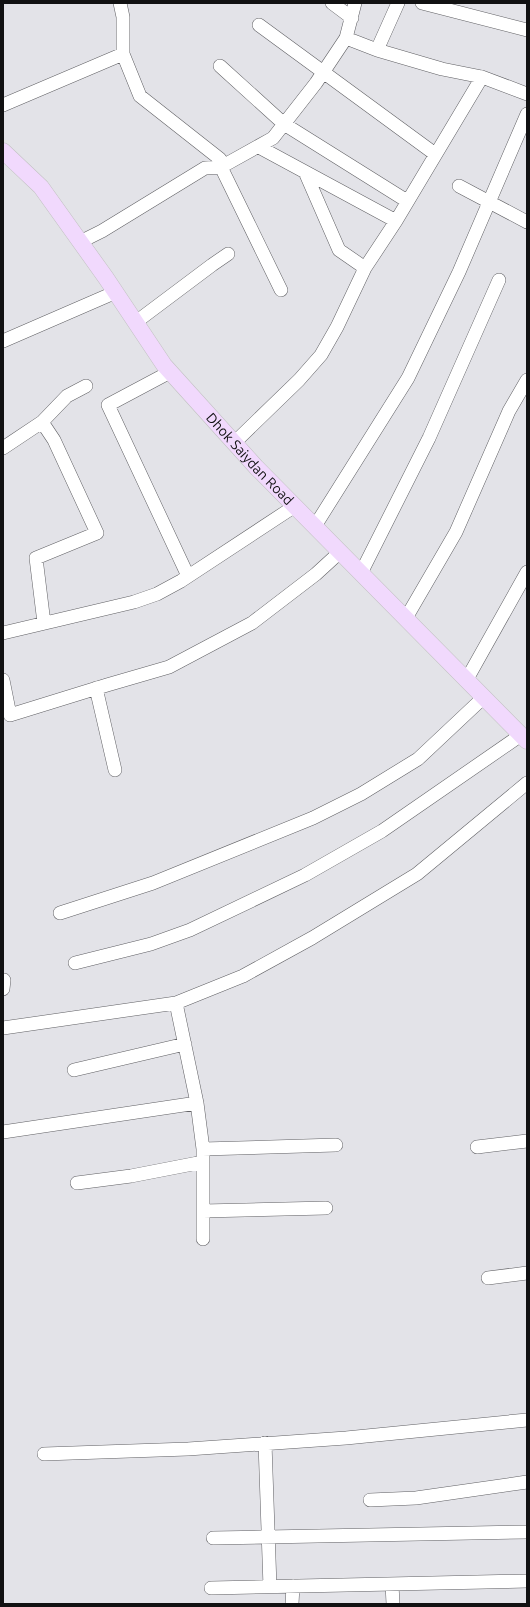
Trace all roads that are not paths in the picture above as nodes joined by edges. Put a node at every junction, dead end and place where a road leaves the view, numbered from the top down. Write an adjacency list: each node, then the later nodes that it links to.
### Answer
1 (120, 3): 11 (street)
2 (332, 3): 6 (street)
3 (355, 3): 6 (street)
4 (398, 3): 10 (street)
5 (422, 3): 8 (street)
6 (352, 18): 9 (street)
7 (259, 25): 13 (street)
8 (527, 30)
9 (346, 38): 10 (street); 13 (street)
10 (377, 50): 14 (street)
11 (124, 54): 16 (street); 22 (street)
12 (220, 66): 18 (street)
13 (324, 72): 18 (street); 21 (street)
14 (482, 77): 15 (street); 21 (street)
15 (527, 94)
16 (3, 105)
17 (527, 114): 26 (street)
18 (284, 124): 19 (street); 25 (street)
19 (259, 147): 22 (street); 23 (street)
20 (3, 151): 29 (main road, Dhok Saiydan Road)
21 (435, 154): 25 (street)
22 (221, 167): 29 (street); 33 (street)
23 (305, 172): 27 (street); 31 (street)
24 (459, 186): 26 (street)
25 (407, 202): 27 (street)
26 (489, 202): 28 (street); 44 (street)
27 (396, 221): 31 (street)
28 (527, 222)
29 (80, 242): 34 (main road, Dhok Saiydan Road)
30 (228, 254): 35 (street)
31 (365, 268): 41 (street)
32 (499, 280): 47 (street)
33 (281, 290)
34 (116, 292): 35 (main road, Dhok Saiydan Road); 36 (street)
35 (136, 322): 37 (main road, Dhok Saiydan Road)
36 (3, 341)
37 (170, 372): 41 (main road, Dhok Saiydan Road); 48 (street)
38 (527, 380): 49 (street)
39 (86, 386): 40 (street)
40 (42, 422): 42 (street); 50 (street)
41 (234, 443): 43 (main road, Dhok Saiydan Road)
42 (3, 448)
43 (295, 506): 44 (main road, Dhok Saiydan Road); 48 (street)
44 (315, 526): 45 (main road, Dhok Saiydan Road)
45 (340, 552): 47 (main road, Dhok Saiydan Road); 54 (street)
46 (527, 572): 53 (street)
47 (362, 573): 49 (main road, Dhok Saiydan Road)
48 (188, 576): 50 (street)
49 (406, 618): 53 (main road, Dhok Saiydan Road)
50 (44, 623): 51 (street)
51 (3, 633)
52 (3, 680): 54 (street)
53 (467, 680): 55 (main road, Dhok Saiydan Road)
54 (96, 688): 57 (street)
55 (484, 697): 56 (main road, Dhok Saiydan Road); 59 (street)
56 (524, 738): 60 (street)
57 (115, 770)
58 (527, 783): 61 (street)
59 (60, 913)
60 (75, 963)
61 (176, 1003): 62 (street); 63 (street)
62 (3, 1028)
63 (185, 1044): 64 (street); 65 (street)
64 (74, 1070)
65 (197, 1103): 66 (street); 70 (street)
66 (3, 1132)
67 (527, 1141): 69 (street)
68 (336, 1145): 70 (street)
69 (477, 1147)
70 (203, 1156): 71 (street); 73 (street)
71 (77, 1183)
72 (326, 1208): 73 (street)
73 (203, 1211): 74 (street)
74 (203, 1239)
75 (527, 1273): 76 (street)
76 (488, 1278)
77 (527, 1420): 78 (street)
78 (265, 1443): 79 (street); 83 (street)
79 (44, 1454)
80 (527, 1482): 81 (street)
81 (370, 1500)
82 (527, 1532): 83 (street)
83 (269, 1537): 84 (street); 88 (street)
84 (213, 1538)
85 (527, 1581): 86 (street)
86 (392, 1584): 87 (street); 91 (street)
87 (293, 1586): 88 (street); 90 (street)
88 (270, 1587): 89 (street)
89 (211, 1588)
90 (292, 1604)
91 (393, 1604)

